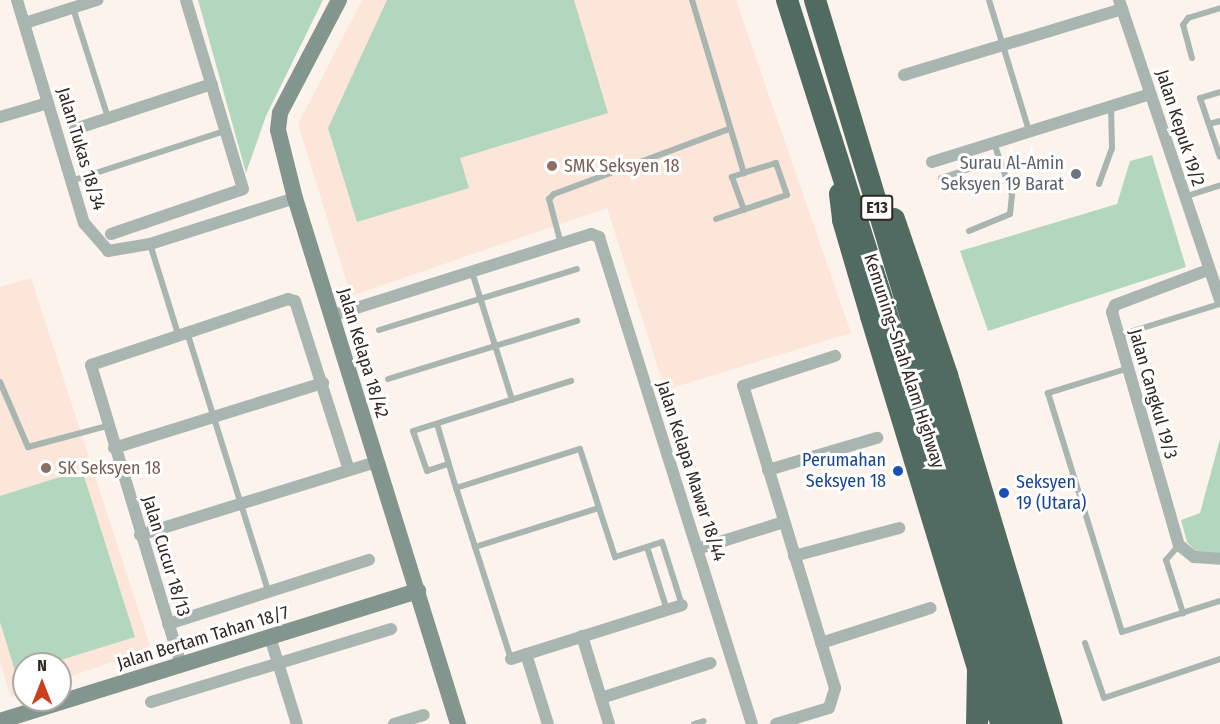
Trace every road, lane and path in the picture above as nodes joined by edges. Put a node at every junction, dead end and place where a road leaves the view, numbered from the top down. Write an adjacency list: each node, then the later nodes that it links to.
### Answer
1 (17, 0): 12 (street, Jalan Tukas 18/34)
2 (97, 0): 10 (street)
3 (186, 0): 16 (street)
4 (339, 0): 41 (street, Jalan Kelapa 18/42)
5 (692, 0): 27 (lane)
6 (787, 0): 32 (highway, Kemuning–Shah Alam Highway / E13)
7 (815, 0): 17 (highway, Kemuning–Shah Alam Highway / E13)
8 (989, 0): 13 (lane)
9 (1120, 4): 13 (street); 19 (street, Jalan Kepuk 19/2)
10 (73, 8): 12 (street); 23 (lane)
11 (1220, 8): 14 (lane)
12 (25, 23): 20 (street, Jalan Tukas 18/34)
13 (1002, 45): 15 (street); 29 (lane)
14 (1192, 58)
15 (904, 75)
16 (212, 84): 23 (street); 28 (street)
17 (844, 92): 95 (highway); 126 (highway, Kemuning–Shah Alam Highway / E13)
18 (1220, 92): 25 (lane)
19 (1149, 94): 21 (street); 40 (street, Jalan Kepuk 19/2)
20 (48, 104): 22 (street); 37 (street, Jalan Tukas 18/34)
21 (1111, 106): 29 (street); 38 (lane)
22 (0, 117)
23 (108, 118): 26 (street)
24 (1220, 120): 25 (lane)
25 (1209, 124): 31 (lane)
26 (75, 129)
27 (729, 129): 35 (lane); 47 (lane)
28 (226, 131): 37 (lane); 45 (street)
29 (1029, 131): 30 (street)
30 (994, 142): 33 (lane); 34 (street)
31 (1220, 157)
32 (836, 159): 108 (highway); 125 (highway, Kemuning–Shah Alam Highway / E13)
33 (1000, 159): 36 (lane); 44 (lane)
34 (932, 162)
35 (744, 173): 42 (lane); 42 (lane)
36 (941, 178)
37 (71, 181): 46 (street, Jalan Tukas 18/34)
38 (1099, 184)
39 (1220, 185): 40 (lane)
40 (1184, 197): 49 (street, Jalan Kepuk 19/2)
41 (295, 198): 46 (street, Jalan Tukas 18/34); 53 (street, Jalan Kelapa 18/42)
42 (744, 210): 43 (lane)
43 (716, 219)
44 (969, 231)
45 (111, 234)
46 (150, 244): 56 (lane)
47 (561, 244): 50 (street); 84 (street, Jalan Kelapa Mawar 18/44)
48 (577, 269): 51 (lane)
49 (1208, 270): 52 (street, Jalan Kepuk 19/2); 57 (street, Jalan Cangkul 19/3)
50 (472, 272): 51 (lane); 53 (street)
51 (480, 299): 55 (lane); 58 (lane)
52 (1220, 302): 57 (lane)
53 (332, 316): 71 (street, Jalan Kelapa 18/42)
54 (577, 321): 58 (lane)
55 (379, 330)
56 (183, 333): 64 (street); 66 (lane); 68 (street, Jalan Cucur 18/13)
57 (1117, 336): 60 (street, Jalan Cangkul 19/3)
58 (495, 346): 61 (lane); 65 (lane)
59 (835, 356): 74 (street)
60 (1126, 369): 81 (street, Jalan Cangkul 19/3); 94 (lane)
61 (387, 379)
62 (571, 381): 65 (lane)
63 (0, 382): 68 (lane)
64 (323, 384): 66 (street); 73 (street)
65 (512, 400): 67 (lane)
66 (214, 417): 70 (street); 76 (lane)
67 (436, 424): 72 (lane); 72 (lane)
68 (107, 426): 70 (street, Jalan Cucur 18/13)
69 (877, 438): 74 (street)
70 (114, 448): 80 (street, Jalan Cucur 18/13)
71 (376, 462): 73 (street); 88 (street, Jalan Kelapa 18/42)
72 (448, 464): 75 (lane)
73 (349, 470): 76 (street)
74 (768, 470): 78 (street)
75 (456, 488): 77 (lane); 82 (lane)
76 (241, 504): 80 (street); 89 (lane)
77 (599, 508): 82 (lane); 83 (lane)
78 (784, 522): 84 (street); 85 (street)
79 (899, 528): 85 (street)
80 (140, 535): 96 (street, Jalan Cucur 18/13)
81 (1179, 545): 86 (street); 94 (lane)
82 (475, 547): 103 (lane)
83 (647, 547): 91 (lane); 93 (lane)
84 (697, 549): 121 (street, Jalan Kelapa Mawar 18/44)
85 (794, 556): 100 (street)
86 (1220, 559)
87 (369, 560): 89 (street)
88 (418, 591): 99 (street, Jalan Bertam Tahan 18/7); 117 (street, Jalan Kelapa 18/42)
89 (269, 593): 96 (street)
90 (1220, 601): 94 (lane)
91 (682, 605): 93 (street)
92 (931, 608): 100 (street)
93 (667, 610): 98 (street)
94 (1183, 613)
95 (1022, 619): 109 (highway); 129 (highway)
96 (168, 624): 107 (street, Jalan Cucur 18/13)
97 (391, 629): 105 (street)
98 (582, 636): 102 (street); 110 (street)
99 (270, 637): 105 (street); 107 (street, Jalan Bertam Tahan 18/7)
100 (821, 643): 122 (street)
101 (1085, 643): 104 (lane)
102 (526, 654): 103 (street); 118 (street)
103 (511, 659)
104 (1220, 659)
105 (279, 663): 111 (street); 115 (street)
106 (711, 663): 110 (street)
107 (181, 665): 113 (street, Jalan Bertam Tahan 18/7)
108 (978, 669): 123 (highway); 124 (highway)
109 (1043, 692): 127 (highway); 128 (highway)
110 (601, 698): 119 (street)
111 (151, 702)
112 (424, 715): 116 (street)
113 (0, 721)
114 (704, 721): 120 (lane)
115 (297, 724)
116 (394, 724)
117 (458, 724)
118 (548, 724)
119 (609, 724)
120 (694, 724)
121 (752, 724)
122 (776, 724)
123 (977, 724)
124 (1002, 724)
125 (1017, 724)
126 (1034, 724)
127 (1044, 724)
128 (1052, 724)
129 (1064, 724)

